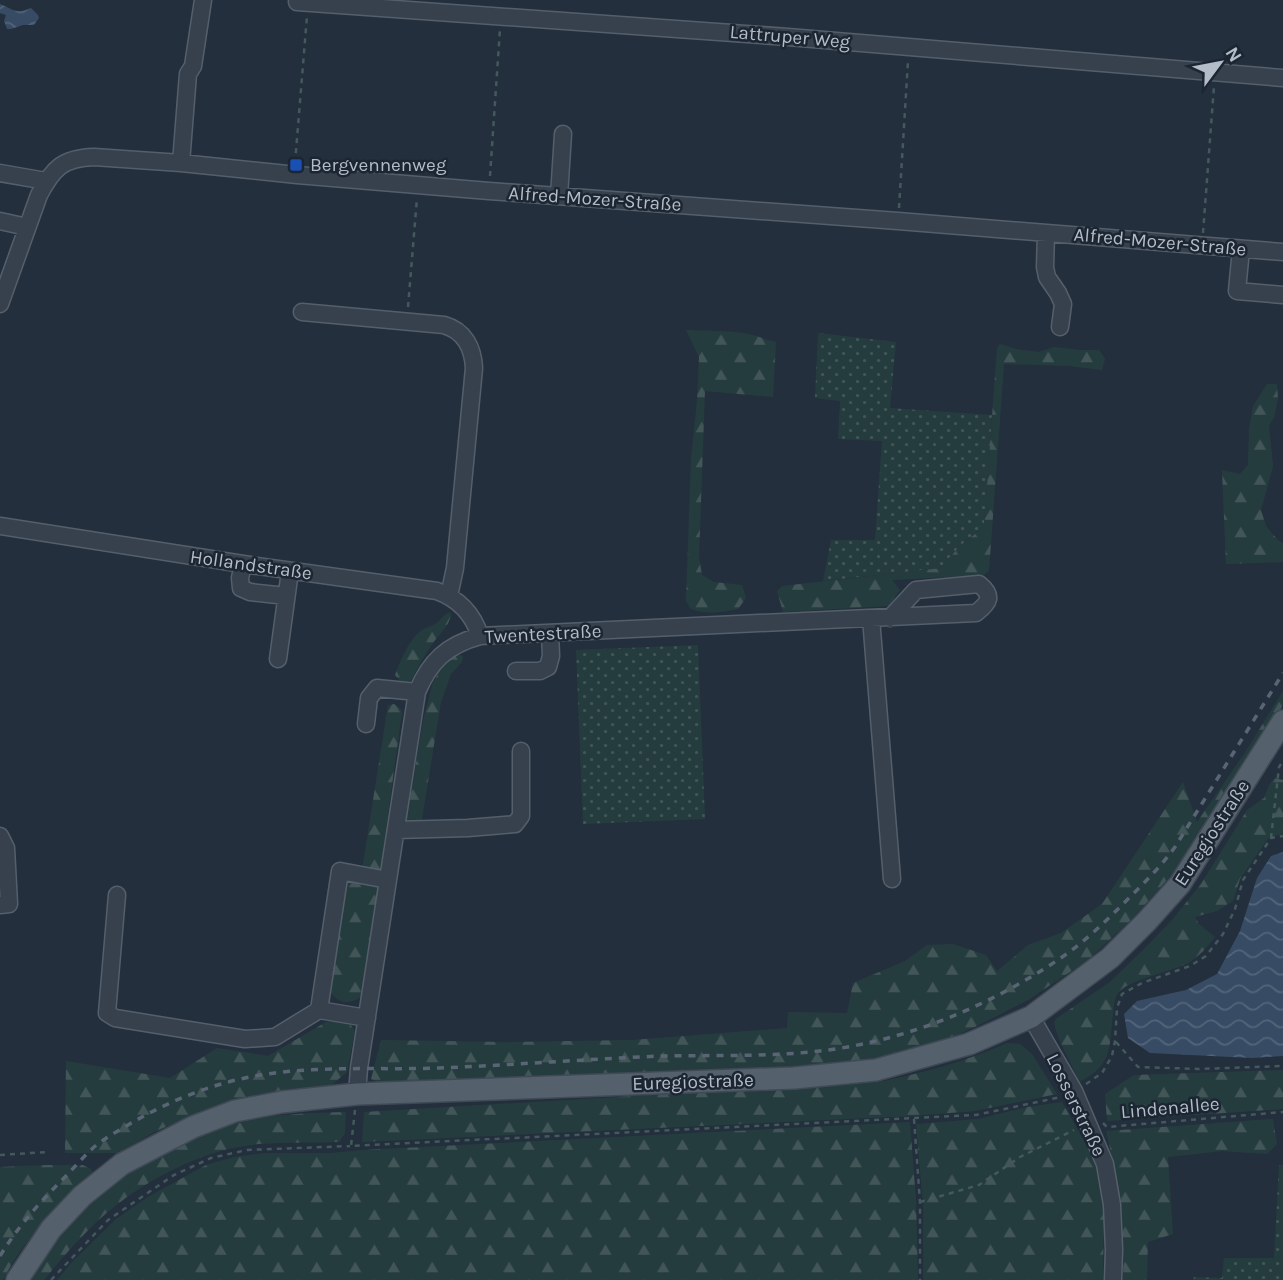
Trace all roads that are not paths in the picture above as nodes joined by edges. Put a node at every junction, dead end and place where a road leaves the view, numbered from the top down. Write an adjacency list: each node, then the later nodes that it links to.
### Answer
1 (203, 0): 6 (street)
2 (302, 2): 3 (street, Lattruper Weg)
3 (501, 8): 4 (street, Lattruper Weg)
4 (1283, 78)
5 (563, 134): 9 (street)
6 (181, 163): 8 (street, Alfred-Mozer-Straße); 9 (street, Alfred-Mozer-Straße)
7 (0, 173): 8 (street)
8 (46, 181): 11 (street, Alfred-Mozer-Straße)
9 (559, 196): 12 (street, Alfred-Mozer-Straße)
10 (0, 221): 11 (street)
11 (27, 228): 15 (street, Alfred-Mozer-Straße)
12 (1046, 233): 13 (street, Alfred-Mozer-Straße); 19 (street)
13 (1241, 249): 14 (street, Alfred-Mozer-Straße); 16 (street)
14 (1283, 252)
15 (6, 272): 17 (street, Alfred-Mozer-Straße)
16 (1283, 295)
17 (0, 304)
18 (302, 312): 24 (street)
19 (1060, 327)
20 (0, 526): 21 (street, Hollandstraße)
21 (243, 564): 22 (street, Hollandstraße); 23 (street)
22 (289, 570): 23 (street); 24 (street, Hollandstraße)
23 (286, 596): 29 (street)
24 (449, 596): 28 (street)
25 (871, 618): 26 (street, Twentestraße); 27 (street, Twentestraße); 37 (street)
26 (890, 618): 26 (street, Twentestraße)
27 (550, 633): 28 (street, Twentestraße); 30 (street)
28 (480, 636): 31 (street, Twentestraße)
29 (278, 659)
30 (516, 671)
31 (417, 692): 33 (street); 35 (street, Twentestraße)
32 (1283, 721): 42 (main road, Euregiostraße)
33 (366, 724)
34 (521, 751): 35 (street)
35 (396, 830): 38 (street, Twentestraße)
36 (0, 836): 40 (street)
37 (892, 879)
38 (388, 880): 41 (street); 43 (street, Twentestraße)
39 (117, 895): 41 (street)
40 (0, 905)
41 (319, 1010): 43 (street)
42 (1031, 1017): 44 (main road, Euregiostraße); 46 (street, Losserstraße)
43 (367, 1018): 44 (street, Twentestraße)
44 (357, 1094): 45 (main road, Euregiostraße)
45 (17, 1280)
46 (1113, 1280)

